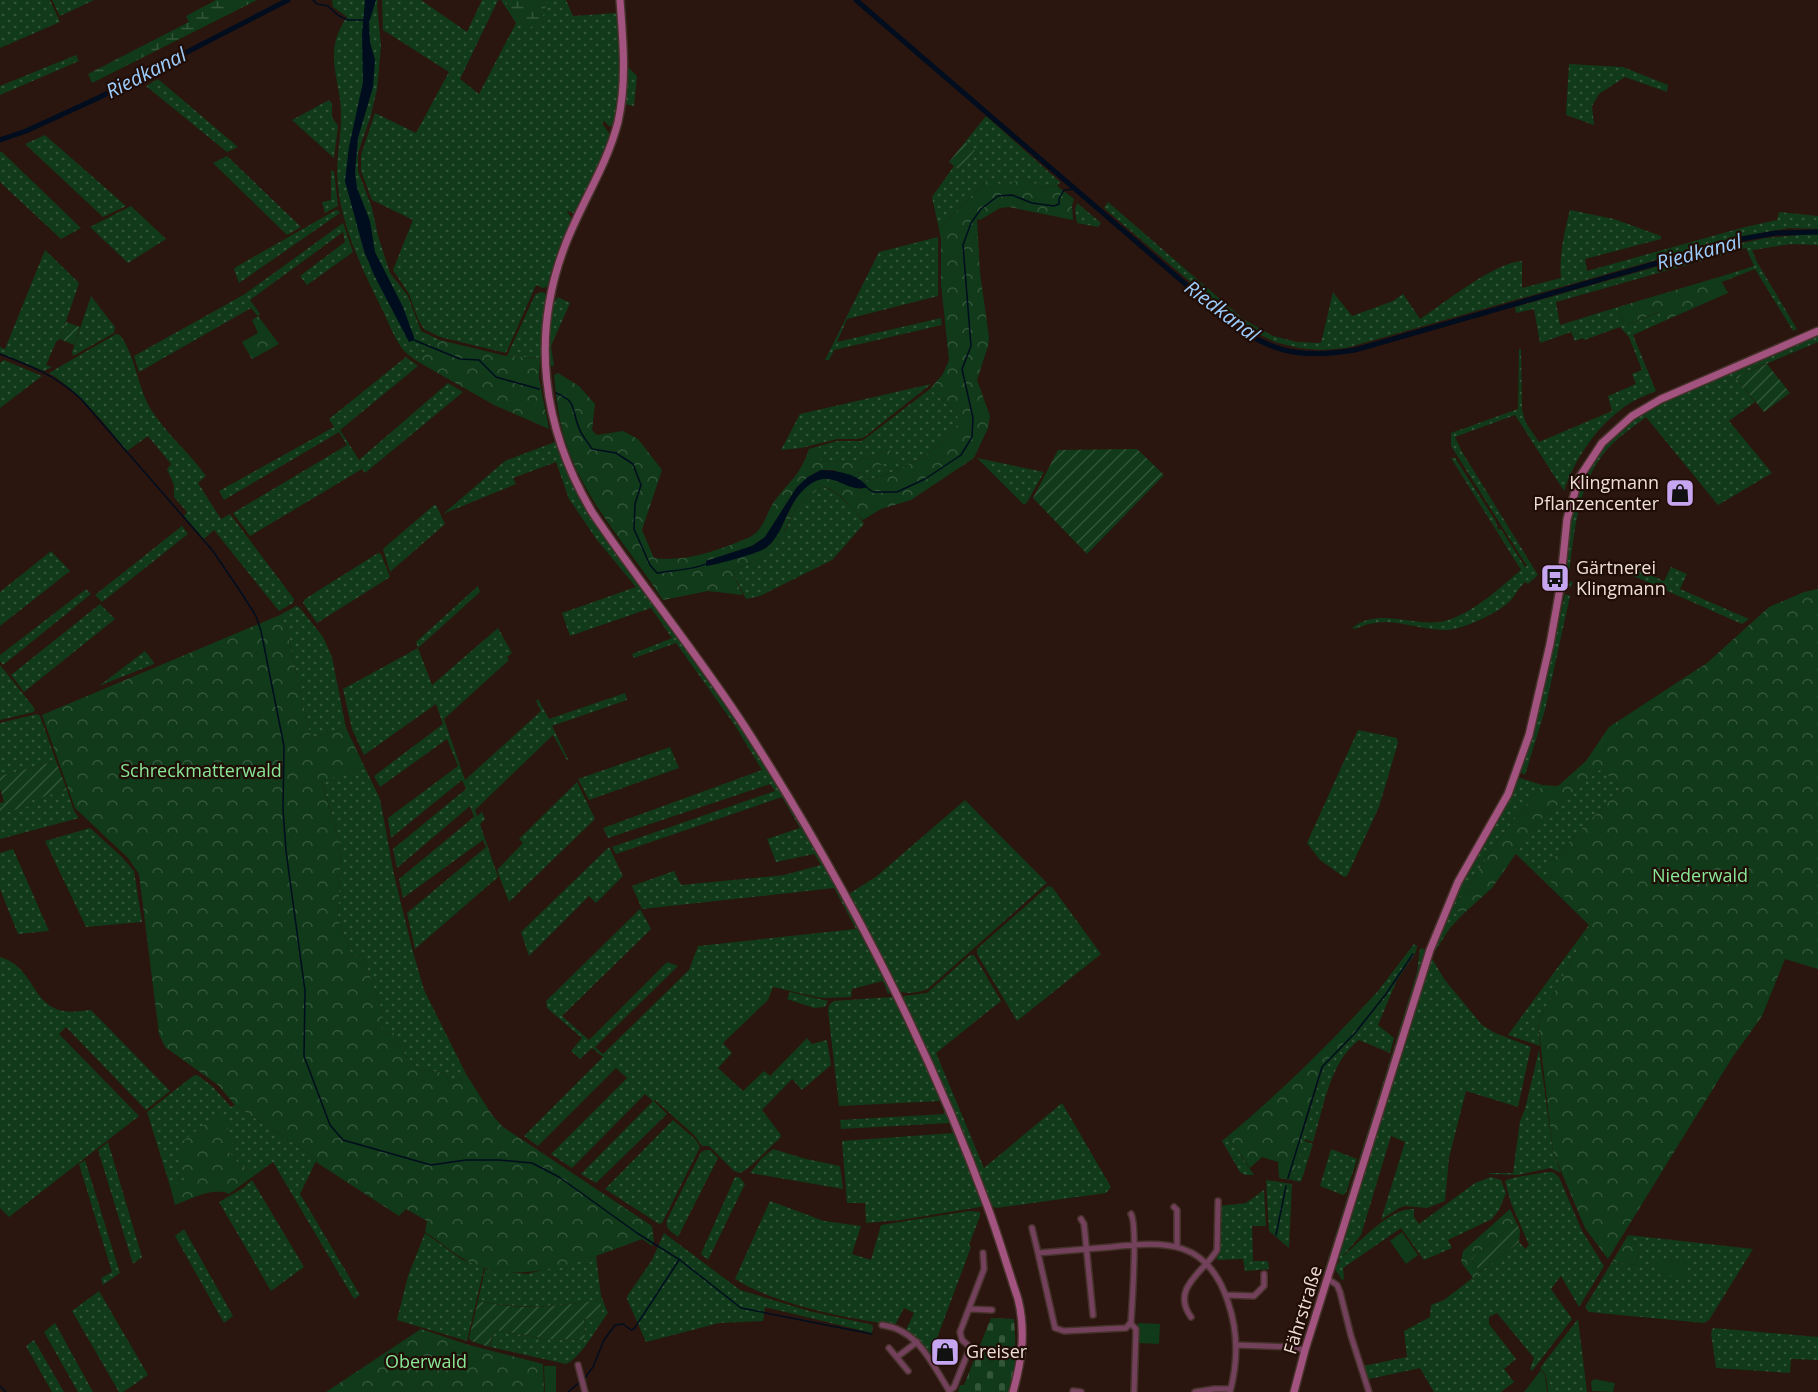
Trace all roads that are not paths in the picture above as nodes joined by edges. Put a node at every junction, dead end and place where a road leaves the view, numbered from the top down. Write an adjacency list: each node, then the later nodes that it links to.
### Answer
1 (620, 0): 34 (main road)
2 (1818, 331): 15 (main road, Fährstraße)
3 (1218, 1201): 13 (street)
4 (1174, 1206): 9 (street)
5 (1131, 1214): 8 (street)
6 (1081, 1220): 10 (street)
7 (1032, 1228): 12 (street)
8 (1134, 1244): 9 (street); 10 (street); 21 (street)
9 (1178, 1246): 13 (street)
10 (1087, 1249): 12 (street); 19 (street)
11 (983, 1253): 17 (street)
12 (1038, 1253): 21 (street)
13 (1206, 1263): 16 (street); 20 (street)
14 (1264, 1274): 16 (street)
15 (1328, 1279): 26 (main road, Fährstraße); 39 (street)
16 (1226, 1295): 24 (street)
17 (969, 1309): 18 (street); 31 (street)
18 (992, 1310)
19 (1093, 1315)
20 (1191, 1317)
21 (1131, 1324): 36 (street)
22 (882, 1325): 23 (street)
23 (917, 1341): 27 (street); 31 (street)
24 (1236, 1345): 26 (street); 33 (street)
25 (889, 1348): 27 (street)
26 (1305, 1350): 38 (main road, Fährstraße)
27 (897, 1358): 29 (street)
28 (578, 1365): 30 (street)
29 (908, 1371)
30 (585, 1391)
31 (950, 1391)
32 (1073, 1391): 35 (street)
33 (1230, 1391): 37 (street)
34 (1013, 1392)
35 (1081, 1392)
36 (1134, 1392)
37 (1195, 1392)
38 (1294, 1392)
39 (1369, 1392)

